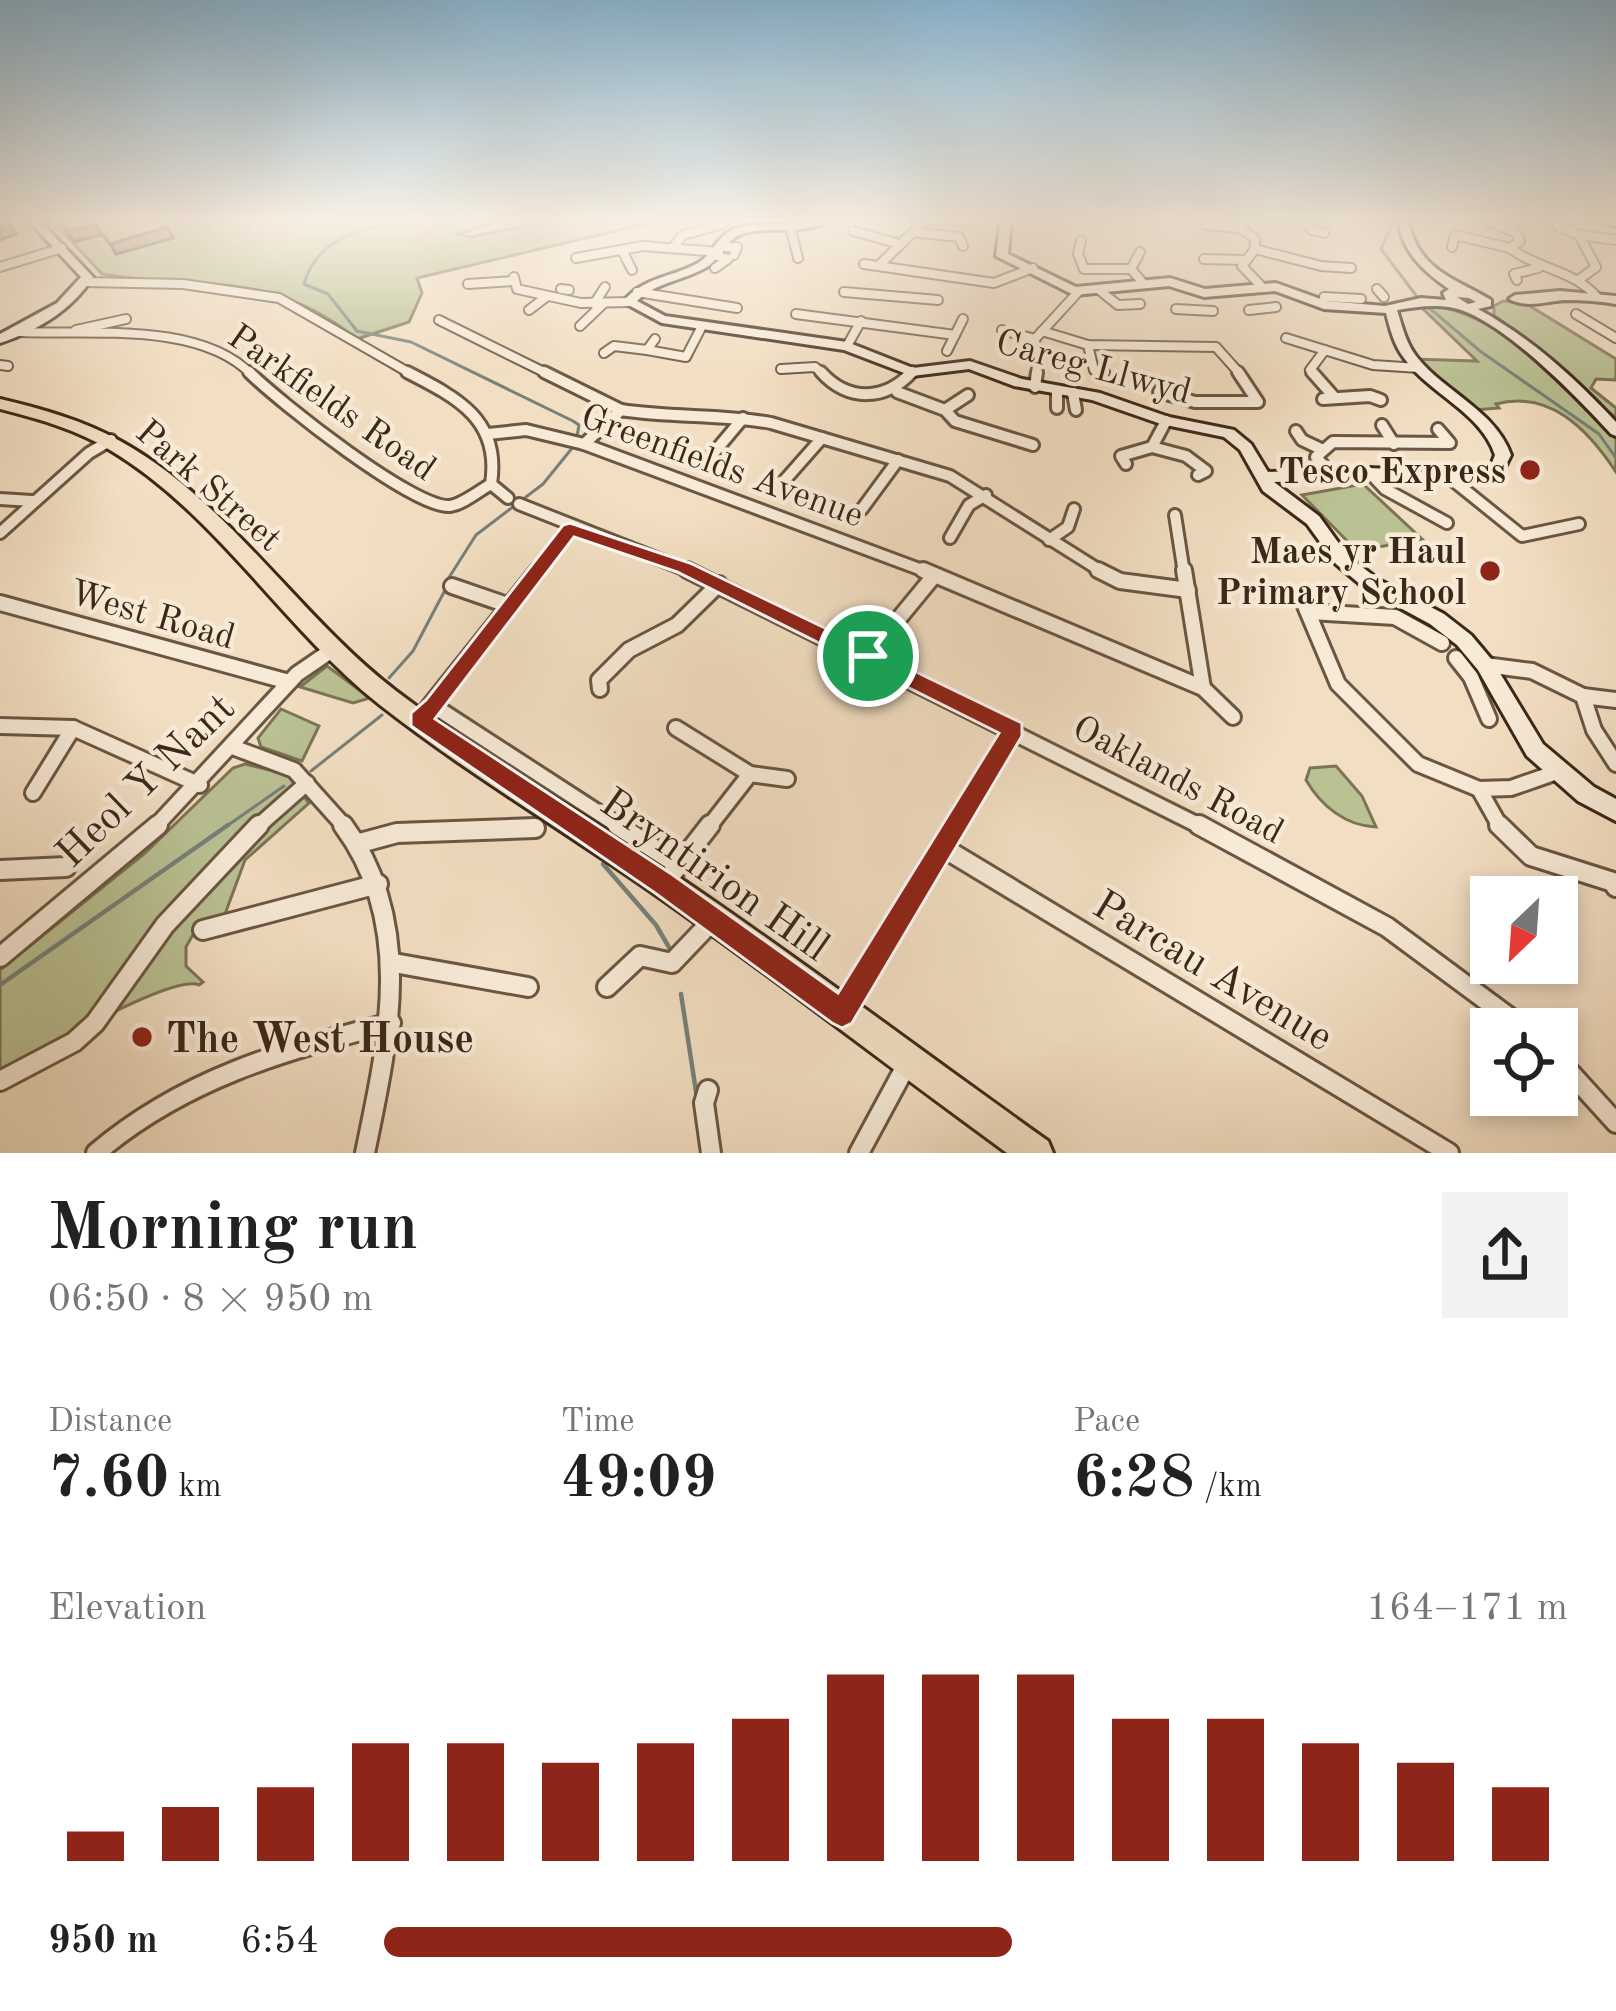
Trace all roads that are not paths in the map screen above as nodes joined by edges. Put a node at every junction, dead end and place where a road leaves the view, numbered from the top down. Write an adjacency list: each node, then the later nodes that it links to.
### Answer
1 (85, 273): 13 (street)
2 (698, 273): 25 (street)
3 (907, 273): 26 (street)
4 (936, 273): 5 (street)
5 (1021, 273)
6 (1041, 273): 20 (street, Careg Llwyd)
7 (1135, 273): 14 (street)
8 (1246, 273): 17 (street)
9 (1434, 273): 29 (street)
10 (1556, 273): 12 (street)
11 (1588, 273): 12 (street)
12 (1580, 279): 23 (street)
13 (86, 283): 51 (street); 88 (street)
14 (1143, 283): 18 (street, Careg Llwyd); 22 (street, Careg Llwyd)
15 (468, 284): 24 (street)
16 (605, 287): 33 (street)
17 (1263, 288): 19 (street, Careg Llwyd); 32 (street, Careg Llwyd)
18 (1098, 289): 20 (street, Careg Llwyd); 34 (street)
19 (1242, 290): 22 (street, Careg Llwyd); 37 (street)
20 (1079, 291): 54 (street)
21 (844, 292): 26 (street)
22 (1204, 293): 39 (street)
23 (1597, 296): 31 (street); 38 (street)
24 (546, 297): 33 (street); 40 (street)
25 (633, 297): 33 (street); 36 (street); 49 (street, Careg Llwyd)
26 (903, 297): 30 (street)
27 (1382, 297): 29 (street); 32 (street, Careg Llwyd); 32 (street); 66 (street)
28 (1324, 298): 32 (street)
29 (1457, 299): 38 (street)
30 (938, 300)
31 (1616, 300)
32 (1362, 302)
33 (598, 304): 48 (street)
34 (1140, 304)
35 (1276, 307): 37 (street)
36 (737, 308)
37 (1262, 308): 41 (street)
38 (1486, 308): 87 (street)
39 (1176, 309)
40 (530, 310)
41 (1250, 310)
42 (1576, 314): 56 (street)
43 (795, 315): 47 (street)
44 (126, 319): 52 (street, Parkfields Road)
45 (963, 319): 53 (street)
46 (439, 320): 79 (street)
47 (862, 321): 53 (street); 60 (street)
48 (586, 324)
49 (702, 326): 60 (street, Careg Llwyd); 61 (street)
50 (1002, 330): 54 (street)
51 (20, 332): 52 (street, Parkfields Road); 58 (street)
52 (64, 335): 105 (street, Parkfields Road)
53 (955, 335): 63 (street)
54 (1030, 338): 59 (street); 69 (street)
55 (1286, 338): 62 (street)
56 (1616, 338)
57 (655, 339): 61 (street)
58 (0, 340)
59 (1088, 345): 67 (street); 75 (street)
60 (847, 346): 68 (street, Careg Llwyd)
61 (646, 350): 64 (street)
62 (1325, 350): 66 (street); 74 (street)
63 (947, 351)
64 (604, 353)
65 (784, 365): 70 (street)
66 (1419, 368): 103 (street)
67 (1094, 370)
68 (912, 372): 69 (street, Careg Llwyd); 70 (street)
69 (1035, 387): 71 (street, Careg Llwyd)
70 (897, 392): 80 (street)
71 (1065, 392): 78 (street); 81 (street); 83 (street, Careg Llwyd)
72 (1159, 392): 75 (street)
73 (968, 395): 80 (street)
74 (1373, 395)
75 (1258, 403): 76 (street)
76 (1272, 403)
77 (0, 404): 90 (main road, Park Street)
78 (1057, 408)
79 (621, 410): 82 (street); 91 (street)
80 (945, 410): 93 (street)
81 (1076, 410)
82 (743, 418): 89 (street); 96 (street)
83 (1166, 421): 94 (street); 102 (street, Careg Llwyd)
84 (1382, 425): 92 (street)
85 (1438, 429): 92 (street)
86 (1296, 431): 95 (street)
87 (1616, 431)
88 (488, 434): 91 (street, Greenfields Avenue); 105 (street)
89 (822, 438): 97 (street); 104 (street)
90 (111, 440): 108 (street); 125 (main road, Park Street)
91 (584, 443): 118 (street, Greenfields Avenue)
92 (1394, 444): 95 (street)
93 (1033, 445)
94 (1152, 447): 98 (street); 101 (street)
95 (1321, 448): 100 (street)
96 (712, 455)
97 (898, 460): 106 (street); 109 (street)
98 (1126, 464)
99 (1370, 473): 100 (street); 103 (street); 112 (street)
100 (1331, 474): 102 (street)
101 (1198, 475)
102 (1264, 477): 128 (street, Careg Llwyd)
103 (1450, 478): 113 (street)
104 (784, 481)
105 (491, 484): 114 (street, Oaklands Road)
106 (986, 495): 116 (street); 117 (street)
107 (0, 500): 108 (street)
108 (32, 501): 115 (street)
109 (862, 509)
110 (1073, 509): 117 (street)
111 (1174, 514): 121 (street)
112 (1447, 523)
113 (1579, 524)
114 (570, 529): 119 (street, Oaklands Road); 123 (street)
115 (0, 532)
116 (950, 538)
117 (1048, 540): 121 (street)
118 (933, 577): 126 (street); 131 (street, Greenfields Avenue)
119 (719, 584): 126 (street, Oaklands Road); 130 (street)
120 (452, 586): 123 (street)
121 (1188, 590): 131 (street)
122 (0, 603): 129 (street, West Road)
123 (510, 606): 136 (street)
124 (1442, 643): 150 (street)
125 (341, 655): 129 (street, Heol Y Nant); 136 (main road, Bryntirion Hill)
126 (868, 656): 142 (street, Oaklands Road)
127 (1456, 658): 132 (street)
128 (1485, 664): 133 (street, Careg Llwyd); 134 (street)
129 (289, 682): 143 (street, Heol Y Nant)
130 (595, 684)
131 (1203, 688): 137 (street)
132 (1477, 690): 133 (street); 138 (street)
133 (1501, 694): 145 (street, Careg Llwyd)
134 (1583, 696): 135 (street); 144 (street)
135 (1616, 700)
136 (426, 713): 158 (main road, Bryntirion Hill)
137 (1233, 717)
138 (1489, 719)
139 (0, 726): 140 (street)
140 (73, 728): 149 (street); 151 (street)
141 (676, 728): 146 (street)
142 (1014, 730): 155 (street); 167 (street, Oaklands Road)
143 (235, 748): 148 (street); 149 (street, Heol Y Nant)
144 (1616, 764)
145 (1557, 772): 150 (street); 152 (street, Careg Llwyd)
146 (750, 774): 147 (street); 158 (street)
147 (787, 779)
148 (307, 784): 154 (street); 171 (street)
149 (200, 785): 163 (street, Heol Y Nant)
150 (1479, 789): 160 (street)
151 (33, 793)
152 (1616, 812)
153 (535, 828): 154 (street)
154 (360, 843): 159 (street)
155 (942, 847): 168 (street); 180 (street, Parcau Avenue)
156 (66, 867): 157 (street)
157 (0, 870)
158 (671, 875): 161 (main road, Bryntirion Hill)
159 (378, 884): 162 (street); 164 (street)
160 (1615, 884)
161 (714, 919): 166 (street); 168 (main road, Bryntirion Hill)
162 (203, 930)
163 (0, 958)
164 (394, 963): 165 (street); 169 (street)
165 (528, 987)
166 (607, 987)
167 (1497, 1008)
168 (842, 1013): 170 (main road, Bryntirion Hill)
169 (391, 1023): 175 (street); 176 (street)
170 (908, 1063): 178 (street); 179 (main road, Bryntirion Hill)
171 (0, 1081)
172 (1578, 1081): 174 (street)
173 (708, 1090): 177 (street)
174 (1616, 1123)
175 (96, 1153)
176 (365, 1153)
177 (711, 1153)
178 (859, 1153)
179 (1036, 1153)
180 (1449, 1153)

